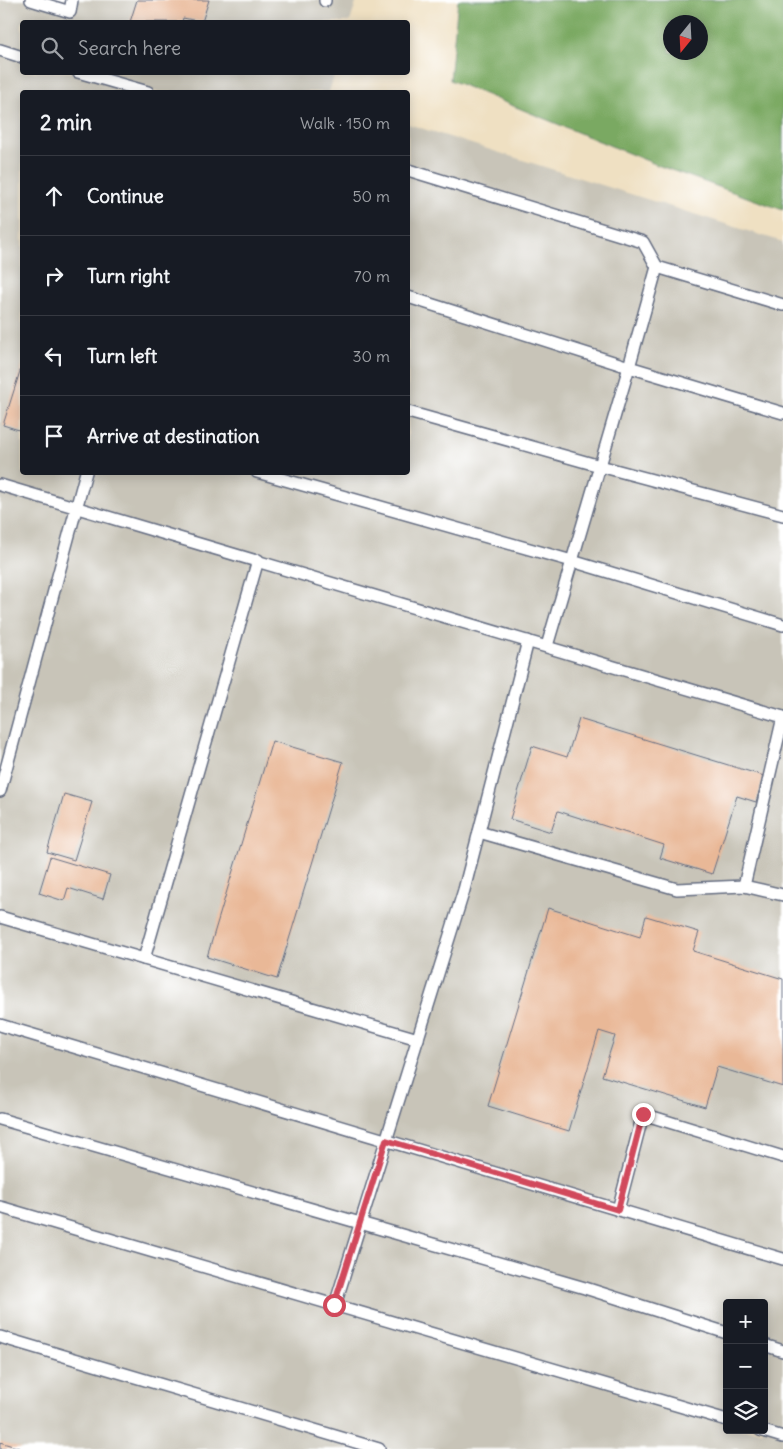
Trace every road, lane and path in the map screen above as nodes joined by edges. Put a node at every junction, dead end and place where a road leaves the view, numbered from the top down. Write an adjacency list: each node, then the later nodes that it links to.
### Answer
1 (31, 0): 2 (lane)
2 (72, 0)
3 (0, 50): 4 (lane)
4 (20, 55)
5 (88, 75): 6 (lane)
6 (141, 90)
7 (410, 171): 8 (lane)
8 (657, 267): 10 (lane); 11 (lane)
9 (410, 298): 11 (lane)
10 (783, 305)
11 (629, 367): 13 (lane); 14 (lane)
12 (410, 413): 14 (lane)
13 (783, 413)
14 (600, 466): 19 (lane); 21 (lane)
15 (85, 475): 18 (lane)
16 (268, 475): 21 (lane)
17 (0, 485): 18 (lane)
18 (76, 506): 20 (lane); 26 (lane)
19 (783, 515)
20 (258, 560): 23 (lane); 31 (lane)
21 (572, 561): 22 (lane); 24 (lane)
22 (783, 625)
23 (528, 640): 24 (lane); 27 (lane)
24 (547, 646): 25 (lane)
25 (783, 717): 28 (lane)
26 (0, 791)
27 (479, 832): 28 (lane); 33 (lane)
28 (744, 886): 29 (lane)
29 (783, 895)
30 (0, 917): 31 (lane)
31 (144, 959): 33 (lane)
32 (0, 1025): 35 (lane)
33 (418, 1039): 35 (lane)
34 (0, 1119): 39 (lane)
35 (386, 1140): 38 (lane); 39 (lane)
36 (783, 1157): 38 (lane)
37 (0, 1207): 41 (lane)
38 (618, 1210): 40 (lane)
39 (360, 1222): 41 (lane); 42 (lane)
40 (783, 1259)
41 (334, 1305): 46 (lane)
42 (723, 1332)
43 (0, 1337): 49 (lane)
44 (768, 1346): 45 (lane)
45 (783, 1351)
46 (723, 1419)
47 (768, 1432): 48 (lane)
48 (783, 1437)
49 (379, 1449)

